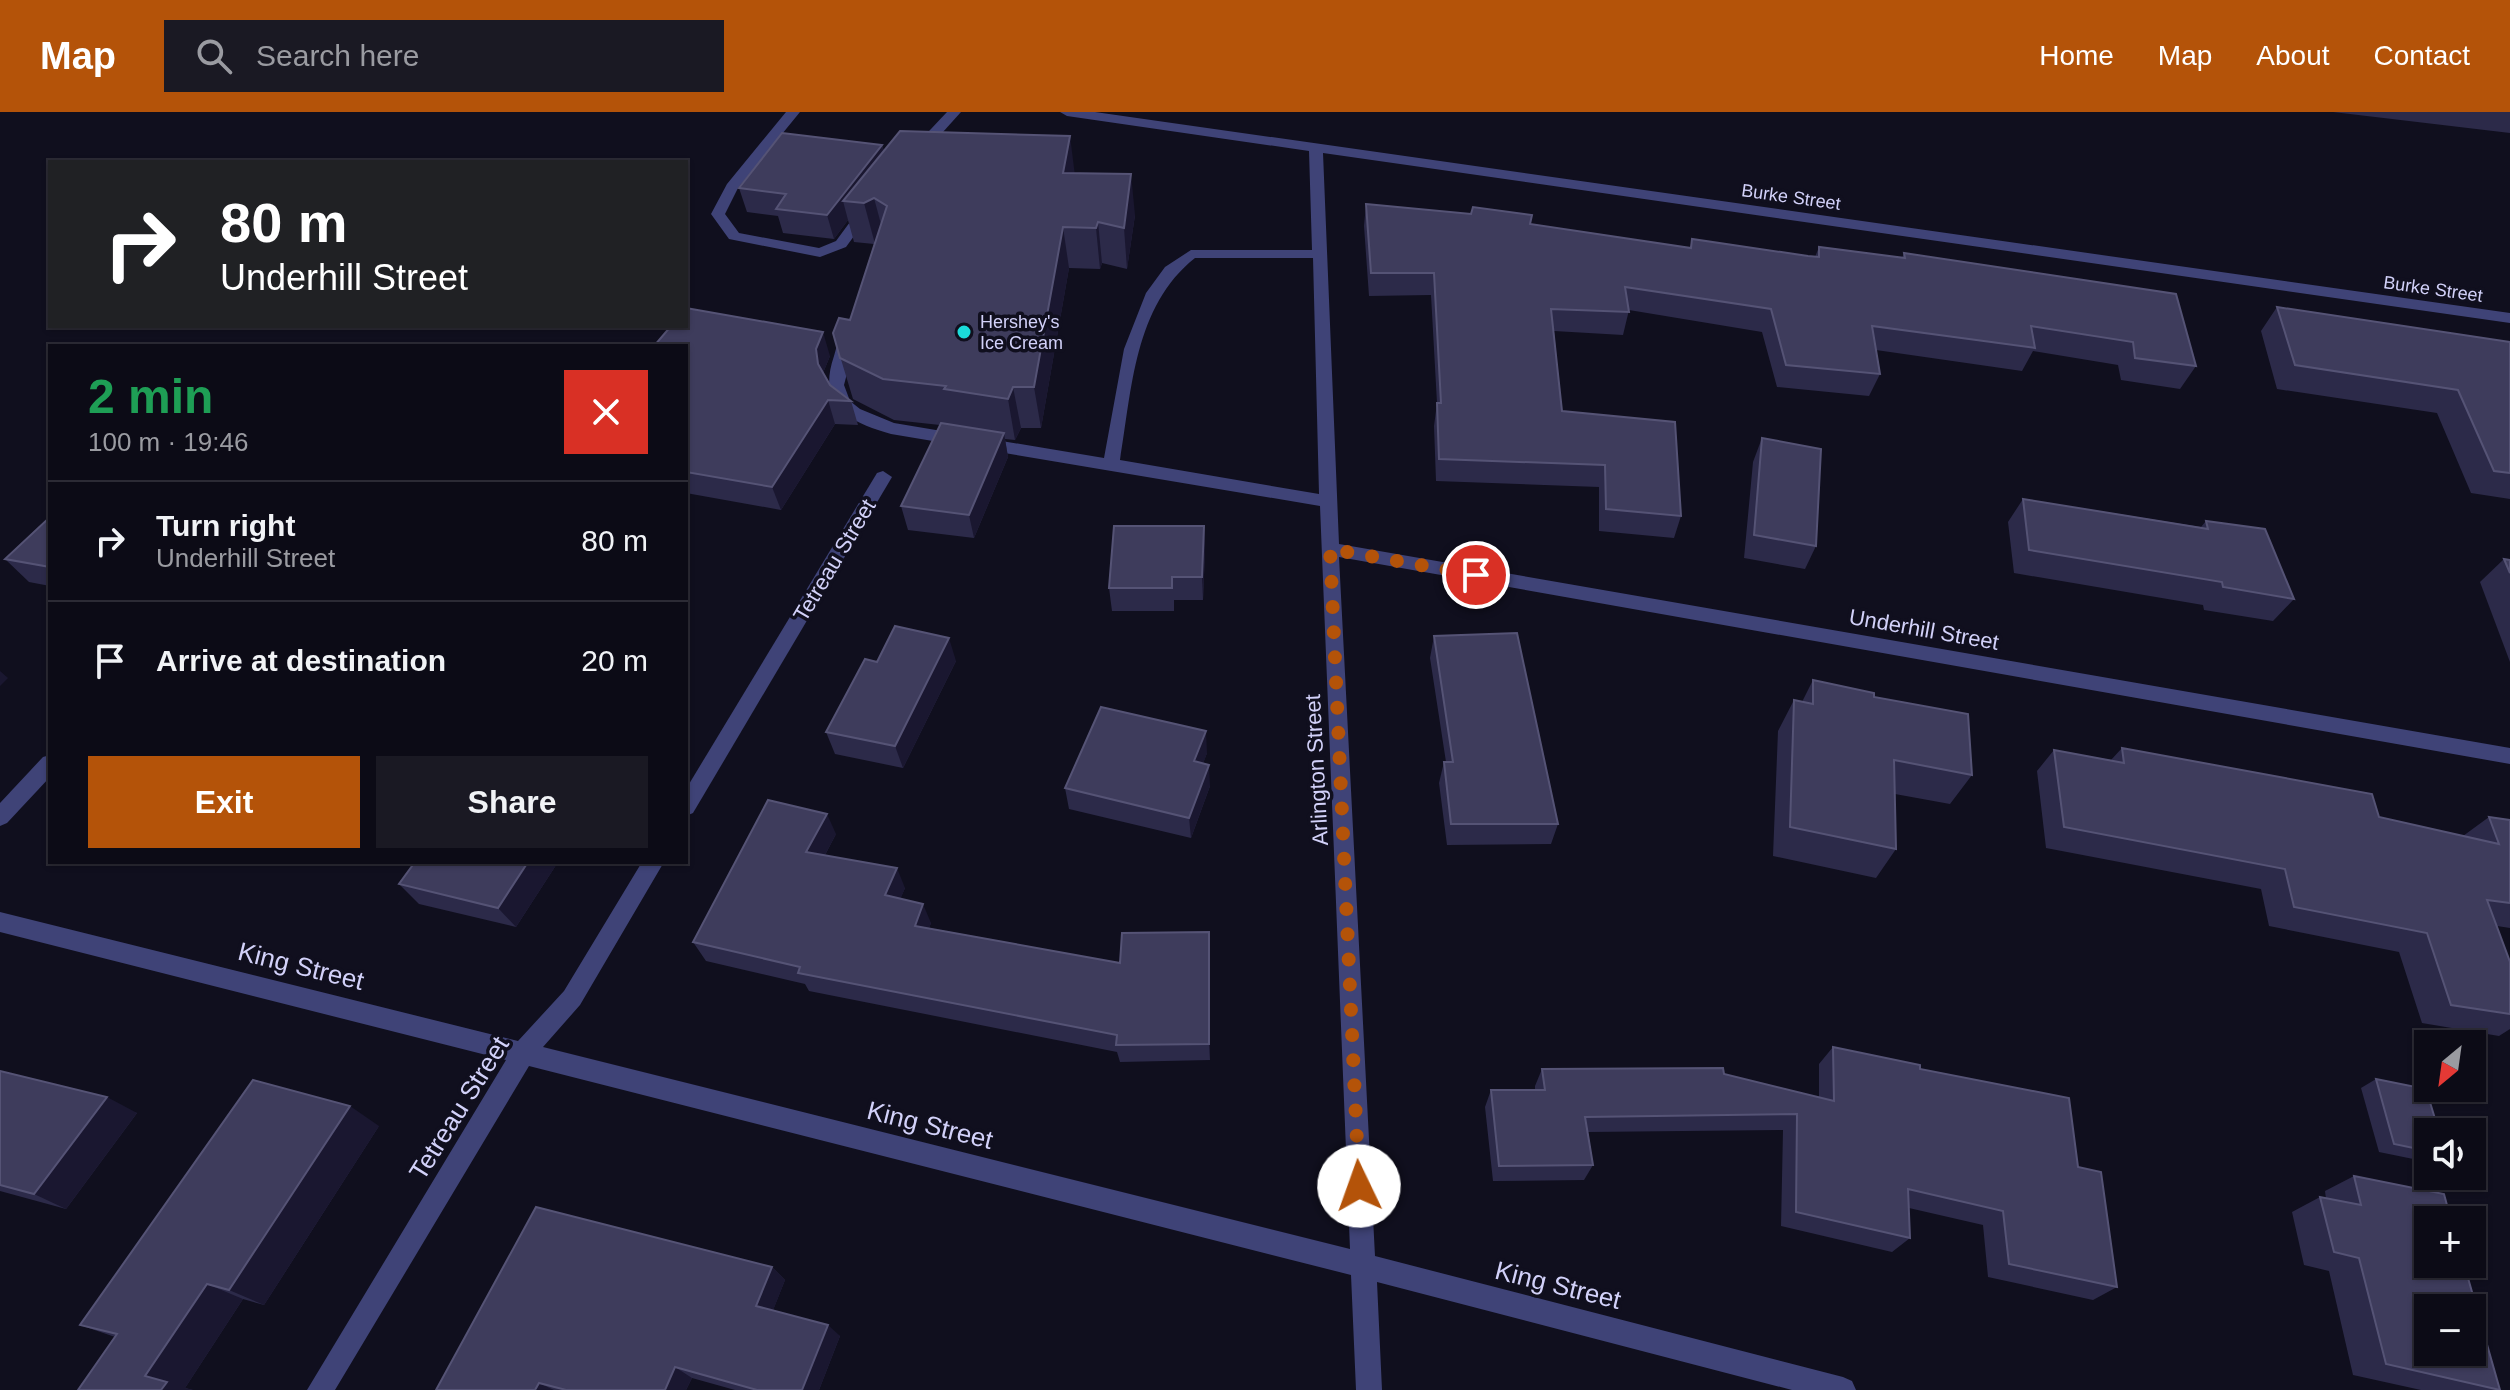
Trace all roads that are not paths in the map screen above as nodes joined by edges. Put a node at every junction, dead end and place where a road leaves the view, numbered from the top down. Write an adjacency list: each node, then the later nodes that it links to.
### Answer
1 (793, 112): 6 (street)
2 (954, 112): 5 (street)
3 (1067, 112): 4 (street, Burke Street)
4 (1316, 147): 7 (street, Arlington Street); 9 (street, Burke Street)
5 (906, 163)
6 (872, 201)
7 (1320, 254): 10 (street); 12 (street, Arlington Street)
8 (856, 317): 10 (street)
9 (2510, 318)
10 (1111, 466): 12 (street)
11 (883, 477): 16 (street, Tetreau Street)
12 (1328, 501): 13 (street, Arlington Street)
13 (1330, 549): 14 (street, Underhill Street); 21 (street, Arlington Street)
14 (2510, 756)
15 (48, 765): 17 (street)
16 (688, 804)
17 (0, 817)
18 (652, 864): 20 (street, Tetreau Street)
19 (0, 922): 20 (street, King Street)
20 (524, 1052): 21 (street, King Street); 22 (street, Tetreau Street)
21 (1362, 1265): 23 (street, Arlington Street); 24 (street, King Street)
22 (320, 1390)
23 (1369, 1390)
24 (1843, 1390)

